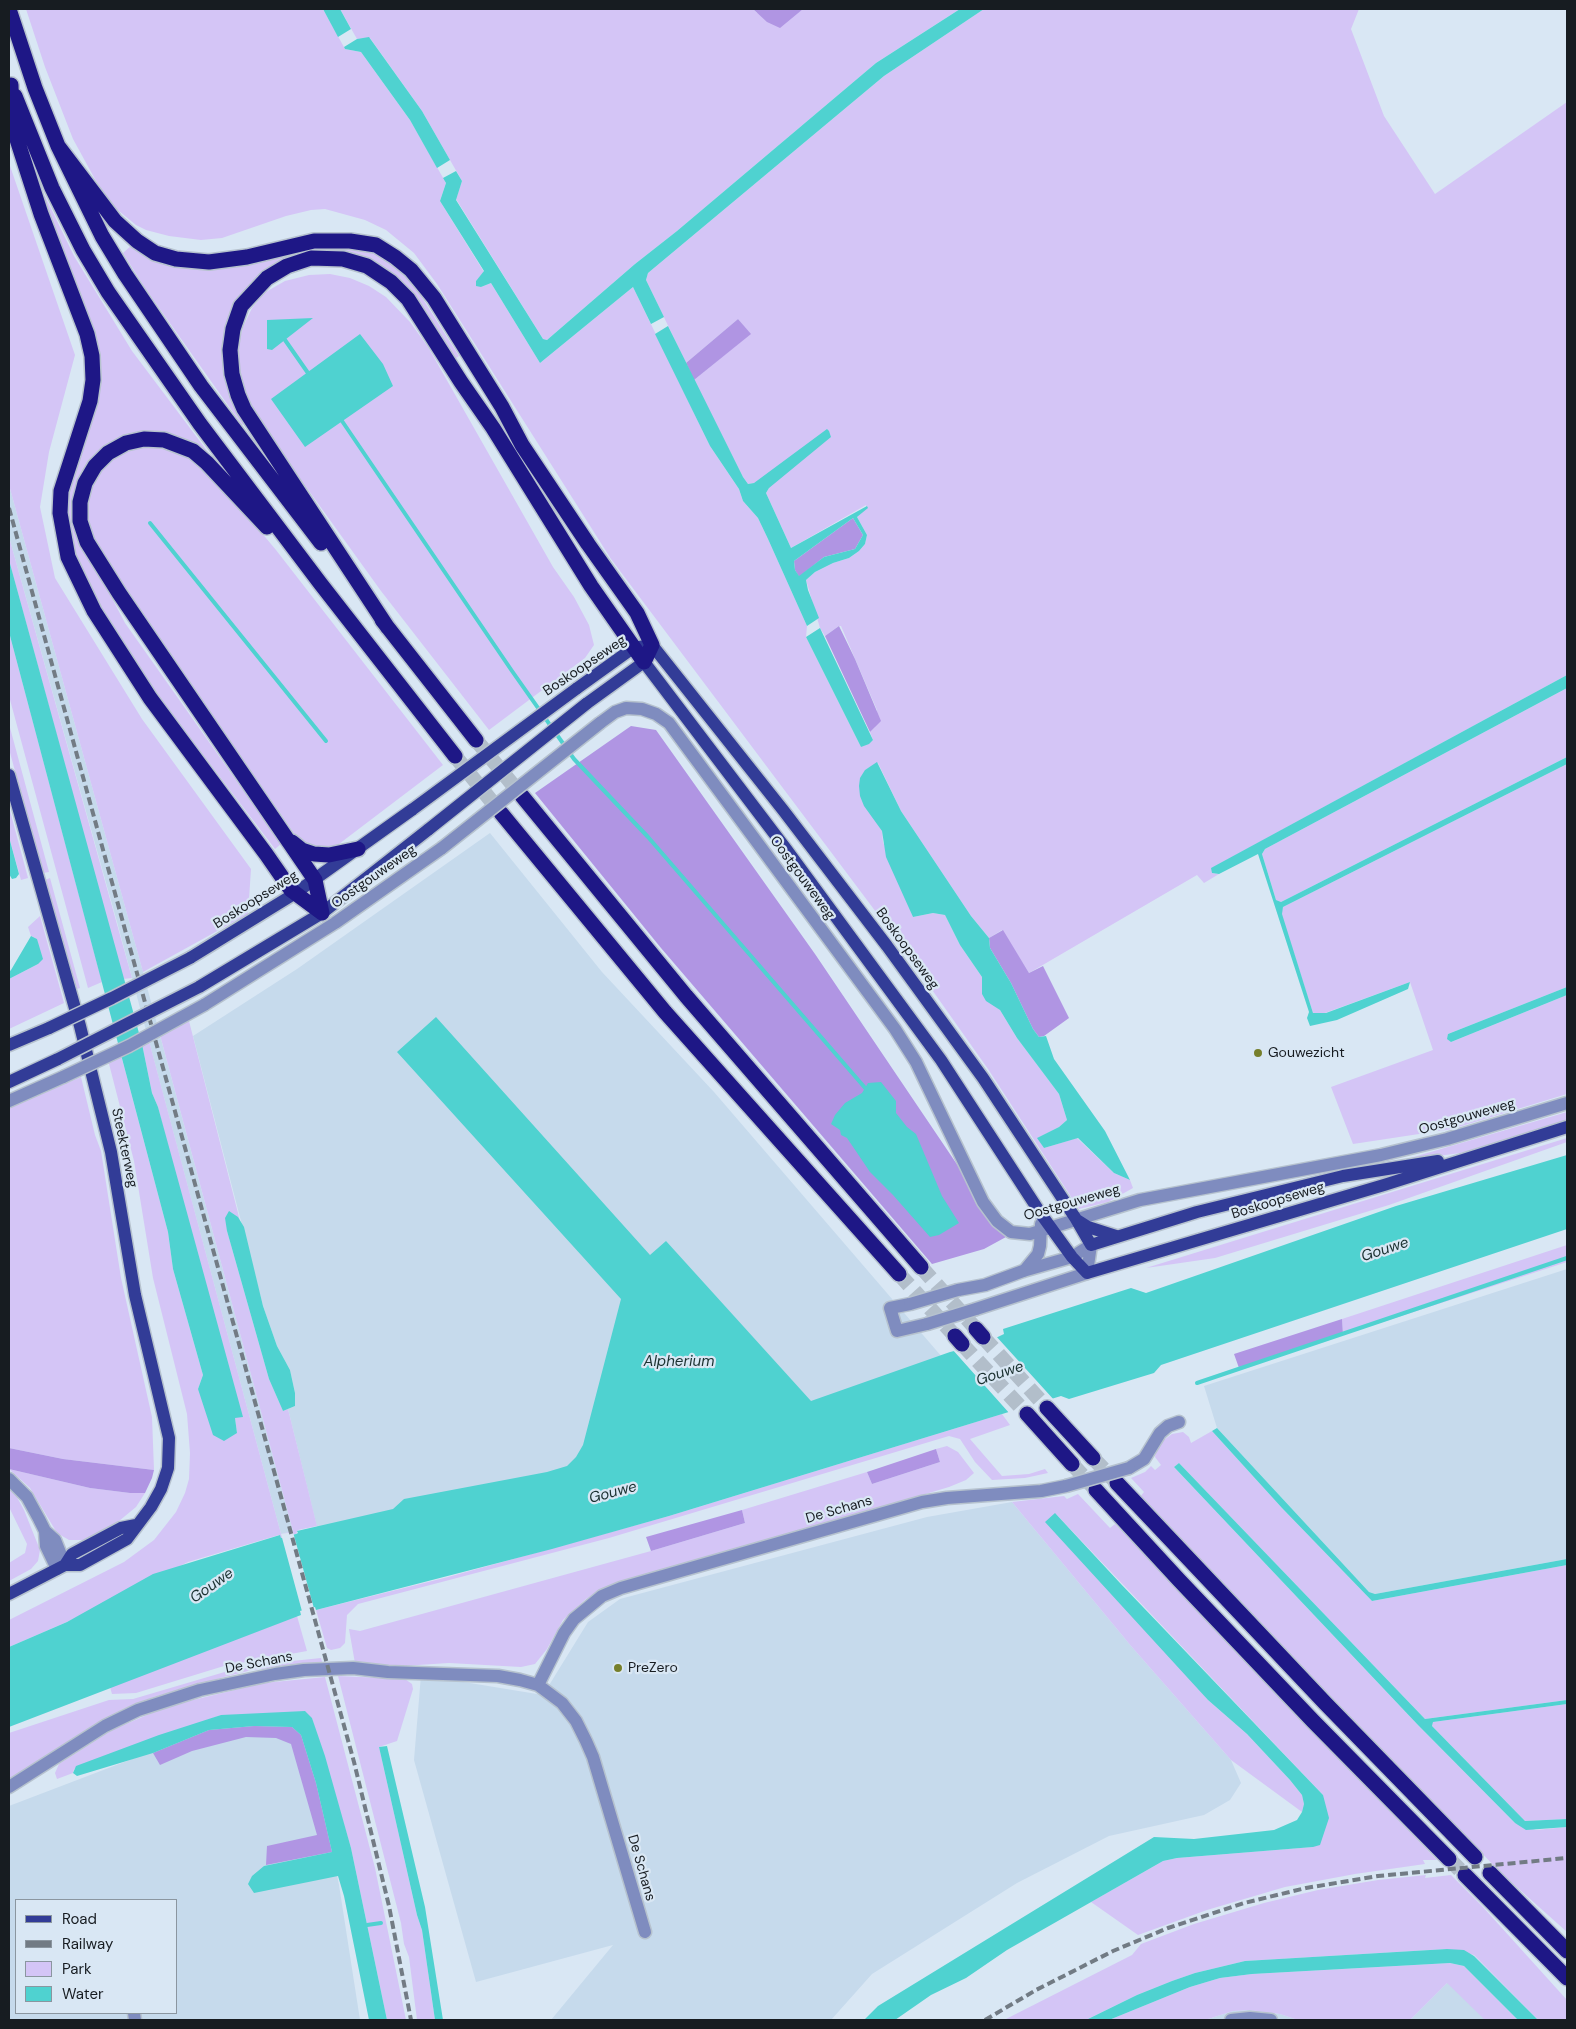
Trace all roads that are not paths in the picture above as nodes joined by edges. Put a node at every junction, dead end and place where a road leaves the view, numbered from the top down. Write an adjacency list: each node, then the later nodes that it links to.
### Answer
1 (9, 9): 3 (highway)
2 (10, 82): 4 (highway); 17 (highway)
3 (58, 146): 5 (highway); 6 (highway)
4 (320, 583): 10 (highway); 14 (highway)
5 (388, 628): 7 (highway); 9 (highway)
6 (652, 645): 7 (main road, Boskoopseweg); 8 (highway); 25 (main road, Boskoopseweg)
7 (633, 648): 8 (highway); 15 (main road, Boskoopseweg, bridge)
8 (644, 662): 18 (main road, bridge); 26 (main road)
9 (476, 740)
10 (455, 756)
11 (9, 775): 42 (main road, Steekterweg)
12 (522, 796): 30 (highway)
13 (501, 813): 33 (highway)
14 (287, 839): 15 (highway); 16 (highway)
15 (358, 849): 16 (main road, Boskoopseweg)
16 (316, 880): 17 (main road, Boskoopseweg); 18 (highway)
17 (294, 894): 18 (highway); 19 (main road, Boskoopseweg, bridge)
18 (322, 914): 20 (main road, bridge)
19 (9, 1045)
20 (9, 1082)
21 (9, 1101): 26 (street, Oostgouweweg, bridge)
22 (1567, 1103): 25 (street, Oostgouweweg)
23 (1567, 1127): 24 (main road, Boskoopseweg)
24 (1477, 1155): 27 (main road, Boskoopseweg); 32 (main road, Boskoopseweg)
25 (1076, 1219): 26 (street, Oostgouweweg); 27 (main road); 28 (main road, Boskoopseweg)
26 (1046, 1229): 29 (main road); 31 (street)
27 (1116, 1236): 28 (main road, Boskoopseweg)
28 (1091, 1245): 29 (street, Boskoopseweg); 32 (street)
29 (1072, 1258): 31 (street, Boskoopseweg); 32 (main road)
30 (921, 1267)
31 (1023, 1271): 32 (street, Boskoopseweg, bridge)
32 (1087, 1273)
33 (899, 1274)
34 (1047, 1408): 37 (highway)
35 (1027, 1414): 38 (highway)
36 (1179, 1422): 44 (street, De Schans, bridge)
37 (1093, 1458)
38 (1072, 1464)
39 (9, 1479): 42 (street)
40 (1117, 1483): 46 (highway)
41 (1096, 1490): 47 (highway)
42 (61, 1567): 43 (main road, Steekterweg)
43 (9, 1594)
44 (538, 1686): 45 (street, De Schans); 50 (street, De Schans)
45 (9, 1787)
46 (1474, 1856)
47 (1449, 1859)
48 (1490, 1873): 51 (highway)
49 (1465, 1875): 52 (highway)
50 (645, 1932)
51 (1567, 1951)
52 (1567, 1978)
53 (1231, 2020): 54 (street)
54 (1271, 2020)

